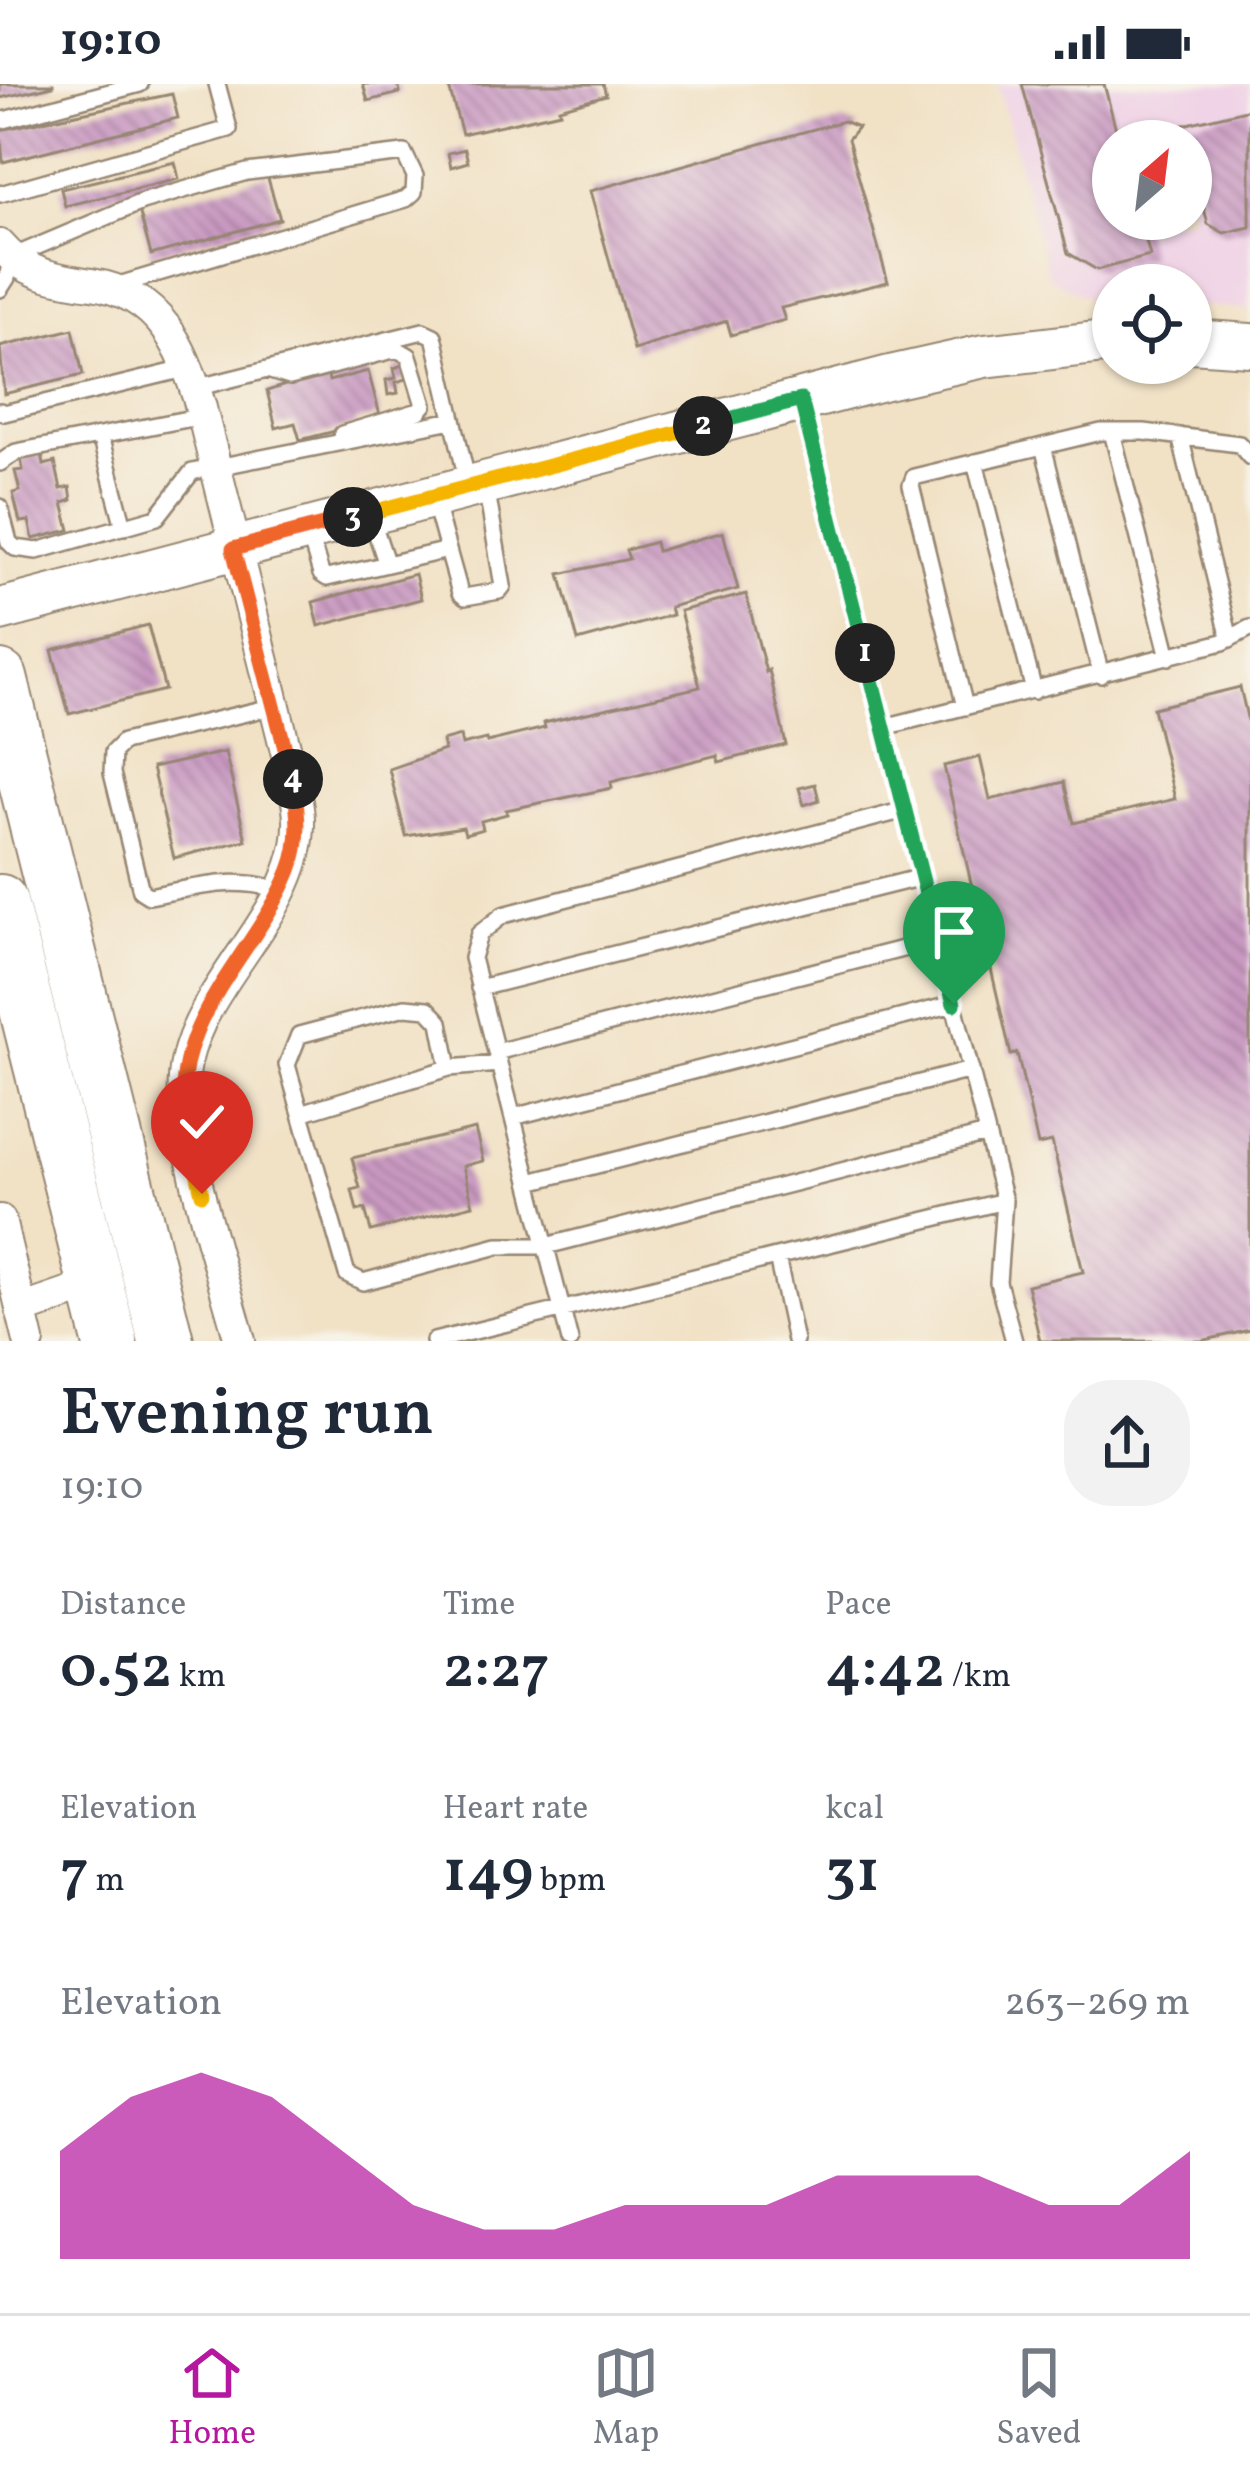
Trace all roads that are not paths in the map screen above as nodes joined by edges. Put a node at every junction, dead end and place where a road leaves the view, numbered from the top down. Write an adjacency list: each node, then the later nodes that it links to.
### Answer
1 (140, 84): 3 (lane)
2 (217, 84): 4 (lane)
3 (0, 121)
4 (0, 194)
5 (6, 251): 6 (street); 6 (lane); 7 (lane)
6 (109, 288): 12 (street)
7 (0, 290)
8 (1212, 342): 10 (main road)
9 (1092, 343): 13 (main road)
10 (1250, 345)
11 (266, 370): 12 (lane); 15 (lane); 20 (lane)
12 (196, 391): 14 (lane); 17 (lane); 24 (street)
13 (801, 400): 25 (main road); 42 (lane)
14 (0, 411)
15 (453, 420): 20 (lane); 25 (lane)
16 (1112, 432): 18 (lane); 19 (lane); 36 (lane)
17 (100, 436): 23 (lane); 28 (lane)
18 (1180, 436): 21 (lane); 35 (lane)
19 (1043, 446): 22 (lane); 37 (lane)
20 (301, 452): 24 (lane)
21 (1250, 457)
22 (975, 462): 39 (lane); 41 (lane)
23 (0, 464)
24 (215, 470): 28 (lane); 30 (street)
25 (462, 489): 27 (main road); 31 (lane); 31 (lane)
26 (0, 507): 28 (lane)
27 (370, 513): 29 (main road); 32 (lane)
28 (124, 527)
29 (308, 529): 30 (main road); 32 (lane)
30 (233, 549): 33 (main road); 40 (street)
31 (448, 550): 32 (lane)
32 (386, 562)
33 (0, 610)
34 (1250, 628): 35 (lane)
35 (1230, 638): 36 (lane)
36 (1169, 657): 37 (lane)
37 (1101, 675): 39 (lane)
38 (0, 678): 66 (highway)
39 (1034, 691): 41 (lane)
40 (276, 706): 45 (street); 45 (lane)
41 (964, 707): 42 (lane)
42 (884, 727): 43 (lane)
43 (905, 810): 44 (lane); 48 (lane)
44 (922, 877): 47 (lane); 48 (lane)
45 (280, 890): 67 (street)
46 (0, 902): 61 (highway)
47 (938, 940): 49 (lane); 50 (lane)
48 (479, 988): 50 (lane)
49 (954, 1004): 52 (lane); 54 (lane)
50 (498, 1058): 51 (lane); 54 (lane)
51 (449, 1068): 53 (lane); 53 (lane)
52 (971, 1070): 55 (lane); 56 (lane)
53 (301, 1113): 59 (lane)
54 (513, 1117): 56 (lane)
55 (987, 1134): 57 (lane); 59 (lane)
56 (530, 1183): 59 (lane)
57 (1004, 1201): 60 (lane); 71 (lane)
58 (0, 1220): 63 (street)
59 (546, 1246): 62 (lane)
60 (777, 1256): 62 (lane); 70 (lane)
61 (96, 1284): 63 (street); 65 (highway)
62 (563, 1309): 68 (lane); 69 (lane)
63 (22, 1310): 64 (street)
64 (29, 1341)
65 (110, 1341)
66 (166, 1341)
67 (240, 1341)
68 (434, 1341)
69 (570, 1341)
70 (794, 1341)
71 (1014, 1341)

